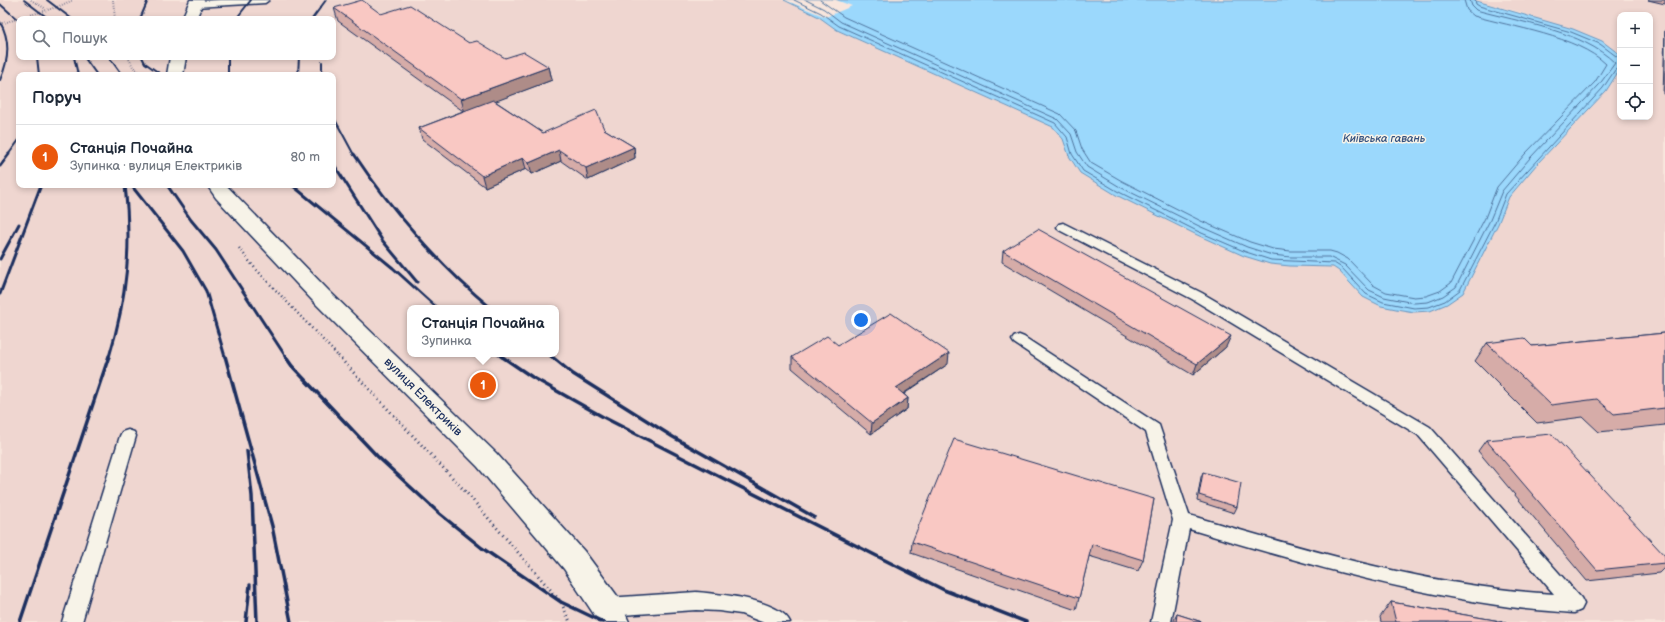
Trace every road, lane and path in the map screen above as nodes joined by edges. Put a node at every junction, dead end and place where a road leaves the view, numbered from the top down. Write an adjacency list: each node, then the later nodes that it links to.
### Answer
1 (31, 0): 6 (path)
2 (73, 0): 6 (path)
3 (113, 0): 8 (path)
4 (265, 0): 5 (lane)
5 (196, 2): 9 (street)
6 (46, 10): 7 (path)
7 (26, 16)
8 (115, 16)
9 (190, 16)
10 (16, 19): 11 (path)
11 (0, 24)
12 (130, 60): 14 (path)
13 (178, 60): 15 (street)
14 (139, 72)
15 (176, 72)
16 (218, 188): 22 (street, вулиця Електриків)
17 (1063, 227): 21 (lane)
18 (239, 248): 24 (path)
19 (1019, 340): 21 (lane)
20 (128, 436): 23 (lane)
21 (1182, 520): 26 (lane)
22 (610, 615): 25 (lane)
23 (72, 622)
24 (570, 622)
25 (780, 622)
26 (1161, 622)

